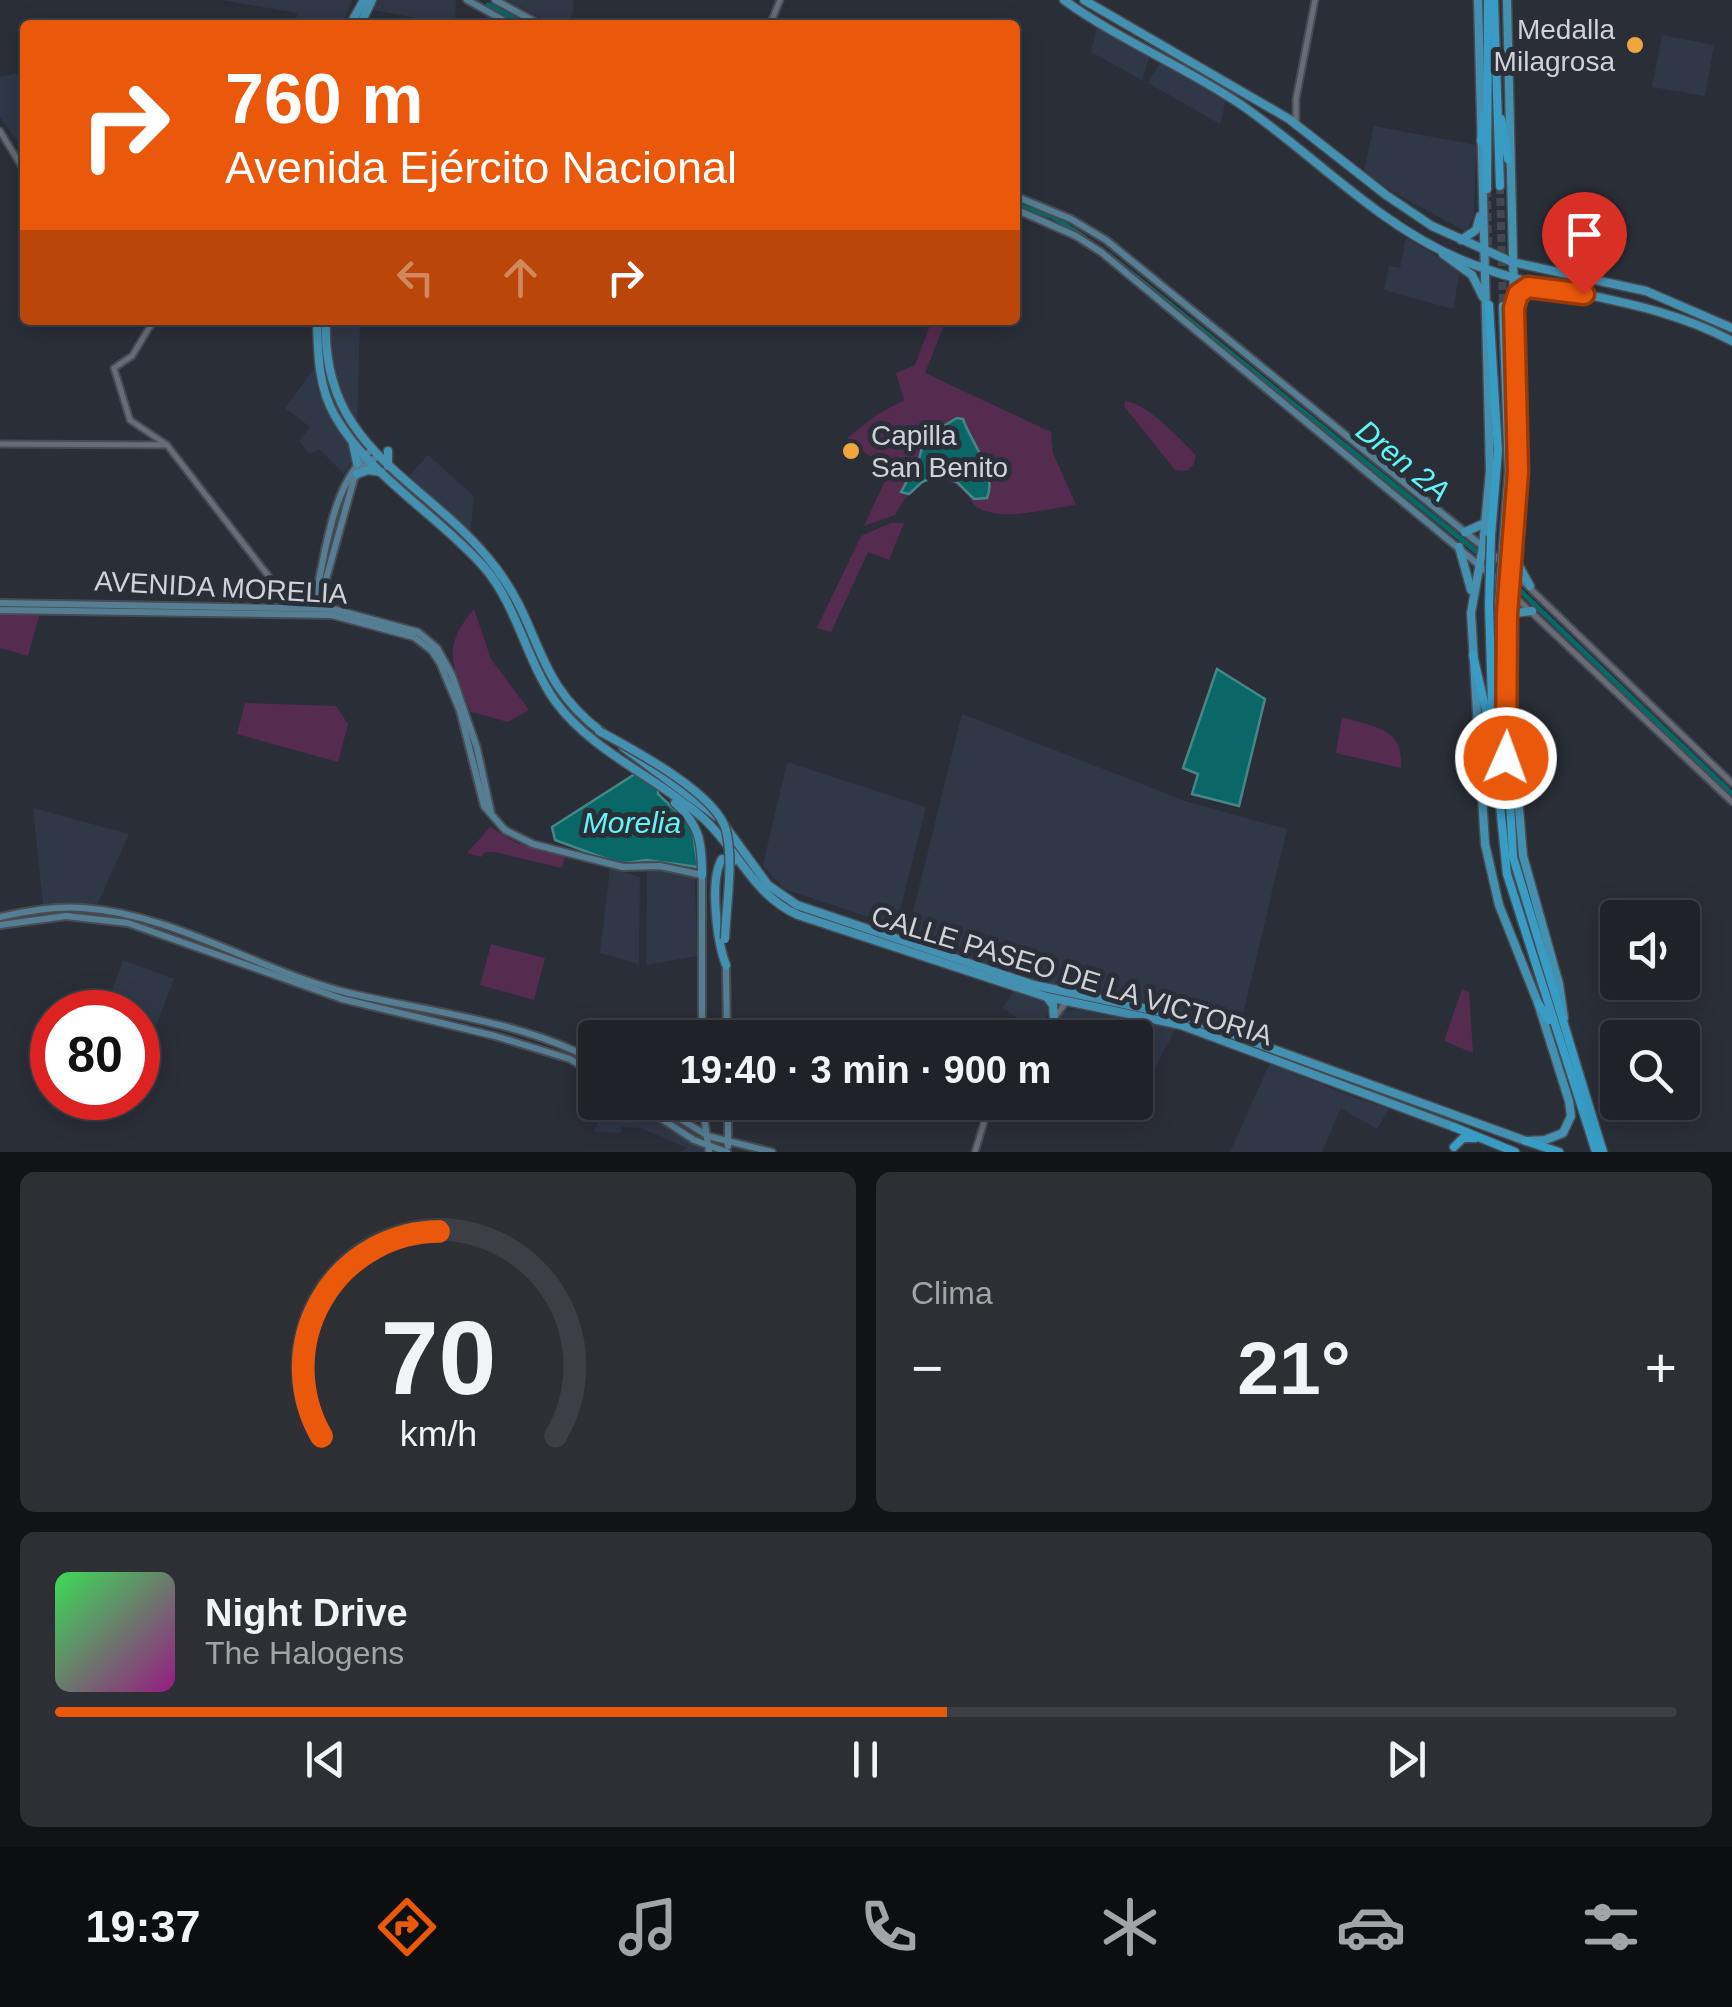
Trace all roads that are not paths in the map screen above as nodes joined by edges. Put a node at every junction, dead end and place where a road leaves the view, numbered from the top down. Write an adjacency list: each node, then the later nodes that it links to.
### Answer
1 (372, 0): 11 (main road)
2 (467, 0): 10 (main road)
3 (495, 0): 13 (main road)
4 (1064, 0): 25 (main road)
5 (1084, 0): 16 (main road)
6 (1316, 0): 15 (street)
7 (1478, 0): 19 (main road)
8 (1491, 0): 14 (highway); 19 (highway)
9 (1507, 0): 20 (main road)
10 (480, 3): 12 (main road)
11 (357, 12)
12 (505, 20)
13 (532, 20)
14 (1495, 64): 19 (highway); 20 (highway)
15 (1296, 99): 16 (street); 17 (street)
16 (1276, 111): 17 (main road)
17 (1296, 124): 22 (main road)
18 (0, 131): 21 (street)
19 (1489, 140): 20 (main road); 23 (highway); 24 (highway); 27 (main road)
20 (1508, 159): 30 (main road)
21 (20, 164)
22 (1368, 182): 25 (main road); 29 (main road)
23 (1500, 186)
24 (1487, 188)
25 (1358, 196): 31 (main road)
26 (1020, 198): 36 (main road)
27 (1482, 207): 29 (main road); 32 (main road)
28 (1020, 211): 36 (main road)
29 (1461, 240): 32 (main road)
30 (1511, 243): 33 (main road); 34 (main road)
31 (1441, 250): 35 (main road); 41 (main road)
32 (1484, 251): 33 (main road); 35 (main road)
33 (1512, 262): 34 (main road); 35 (main road); 38 (main road)
34 (1533, 267): 37 (main road)
35 (1485, 269): 38 (main road); 41 (main road)
36 (1137, 273): 62 (main road); 62 (main road)
37 (1586, 279): 40 (main road); 47 (main road)
38 (1512, 280): 39 (main road); 42 (main road)
39 (1537, 286): 40 (main road); 42 (main road)
40 (1584, 294): 50 (main road)
41 (1488, 306): 49 (main road); 53 (highway)
42 (1508, 307): 51 (main road); 52 (highway)
43 (151, 325): 56 (street)
44 (318, 325): 54 (main road, CALLE PASEO DE LA VICTORIA)
45 (321, 325): 48 (main road)
46 (326, 325): 48 (main road, CALLE PASEO DE LA VICTORIA)
47 (1732, 328)
48 (325, 331): 58 (main road, CALLE PASEO DE LA VICTORIA)
49 (1486, 333): 53 (highway); 63 (main road)
50 (1732, 341)
51 (1514, 351): 52 (highway); 66 (main road)
52 (1507, 394): 85 (highway, bridge)
53 (1496, 406): 84 (highway, bridge)
54 (352, 440): 58 (main road, CALLE PASEO DE LA VICTORIA); 59 (main road)
55 (0, 444): 56 (street)
56 (167, 445): 74 (street)
57 (388, 451): 60 (main road)
58 (373, 453): 59 (main road); 60 (main road, CALLE PASEO DE LA VICTORIA); 61 (main road)
59 (357, 463): 61 (main road)
60 (386, 470): 61 (main road); 83 (main road, CALLE PASEO DE LA VICTORIA); 87 (main road, CALLE PASEO DE LA VICTORIA)
61 (354, 475): 71 (main road)
62 (1408, 494): 64 (main road); 65 (main road)
63 (1485, 523): 64 (main road); 67 (main road)
64 (1465, 532): 67 (main road)
65 (1459, 547): 67 (main road); 72 (main road)
66 (1512, 550): 68 (main road); 69 (main road)
67 (1481, 555): 68 (main road); 70 (main road); 72 (main road)
68 (1511, 572): 69 (street); 70 (main road)
69 (1530, 586): 79 (street)
70 (1509, 588): 77 (street); 78 (main road)
71 (320, 592): 74 (main road); 75 (main road); 76 (main road)
72 (1472, 594): 81 (main road)
73 (0, 606): 74 (main road, AVENIDA MORELIA); 89 (main road, AVENIDA MORELIA)
74 (293, 608): 75 (main road, AVENIDA MORELIA)
75 (315, 608): 76 (main road, AVENIDA MORELIA)
76 (333, 609): 89 (main road, AVENIDA MORELIA)
77 (1532, 611): 78 (main road); 80 (street)
78 (1507, 624): 82 (main road)
79 (1579, 636): 80 (street); 86 (street)
80 (1569, 646): 88 (street)
81 (1472, 655): 84 (highway); 101 (main road)
82 (1508, 684): 85 (highway); 105 (main road)
83 (599, 730): 95 (main road, CALLE PASEO DE LA VICTORIA); 96 (main road, bridge)
84 (1493, 738): 105 (highway)
85 (1506, 758): 105 (highway)
86 (1732, 783)
87 (658, 785): 90 (main road, CALLE PASEO DE LA VICTORIA); 91 (main road)
88 (1732, 802)
89 (491, 813): 91 (main road)
90 (743, 867): 94 (main road, CALLE PASEO DE LA VICTORIA); 96 (main road)
91 (702, 875): 103 (main road)
92 (0, 916): 106 (main road)
93 (0, 925): 107 (main road)
94 (880, 942): 95 (main road); 97 (main road, CALLE PASEO DE LA VICTORIA)
95 (911, 944): 98 (main road, CALLE PASEO DE LA VICTORIA)
96 (726, 965): 104 (main road)
97 (961, 969): 98 (main road); 99 (main road, CALLE PASEO DE LA VICTORIA)
98 (996, 972): 100 (main road, CALLE PASEO DE LA VICTORIA)
99 (1047, 997): 100 (main road, CALLE PASEO DE LA VICTORIA); 102 (main road)
100 (1068, 998): 102 (street); 114 (main road, CALLE PASEO DE LA VICTORIA); 119 (main road, CALLE PASEO DE LA VICTORIA)
101 (1538, 1003): 105 (highway); 119 (main road)
102 (1054, 1018)
103 (702, 1020)
104 (727, 1020)
105 (1560, 1028): 128 (highway)
106 (578, 1052)
107 (578, 1064)
108 (662, 1120): 115 (main road)
109 (680, 1120): 116 (main road)
110 (700, 1120): 116 (main road)
111 (703, 1120): 117 (main road)
112 (728, 1120): 120 (main road)
113 (985, 1120): 125 (street)
114 (1454, 1127): 118 (highway)
115 (674, 1128): 116 (main road); 122 (main road)
116 (694, 1129): 117 (main road)
117 (708, 1136): 120 (main road); 122 (main road)
118 (1487, 1139): 121 (highway); 126 (highway)
119 (1526, 1140): 127 (highway)
120 (728, 1148): 122 (main road); 123 (main road); 124 (main road)
121 (1454, 1148)
122 (709, 1149)
123 (754, 1152)
124 (772, 1152)
125 (975, 1152)
126 (1515, 1152)
127 (1559, 1152)
128 (1600, 1152)

